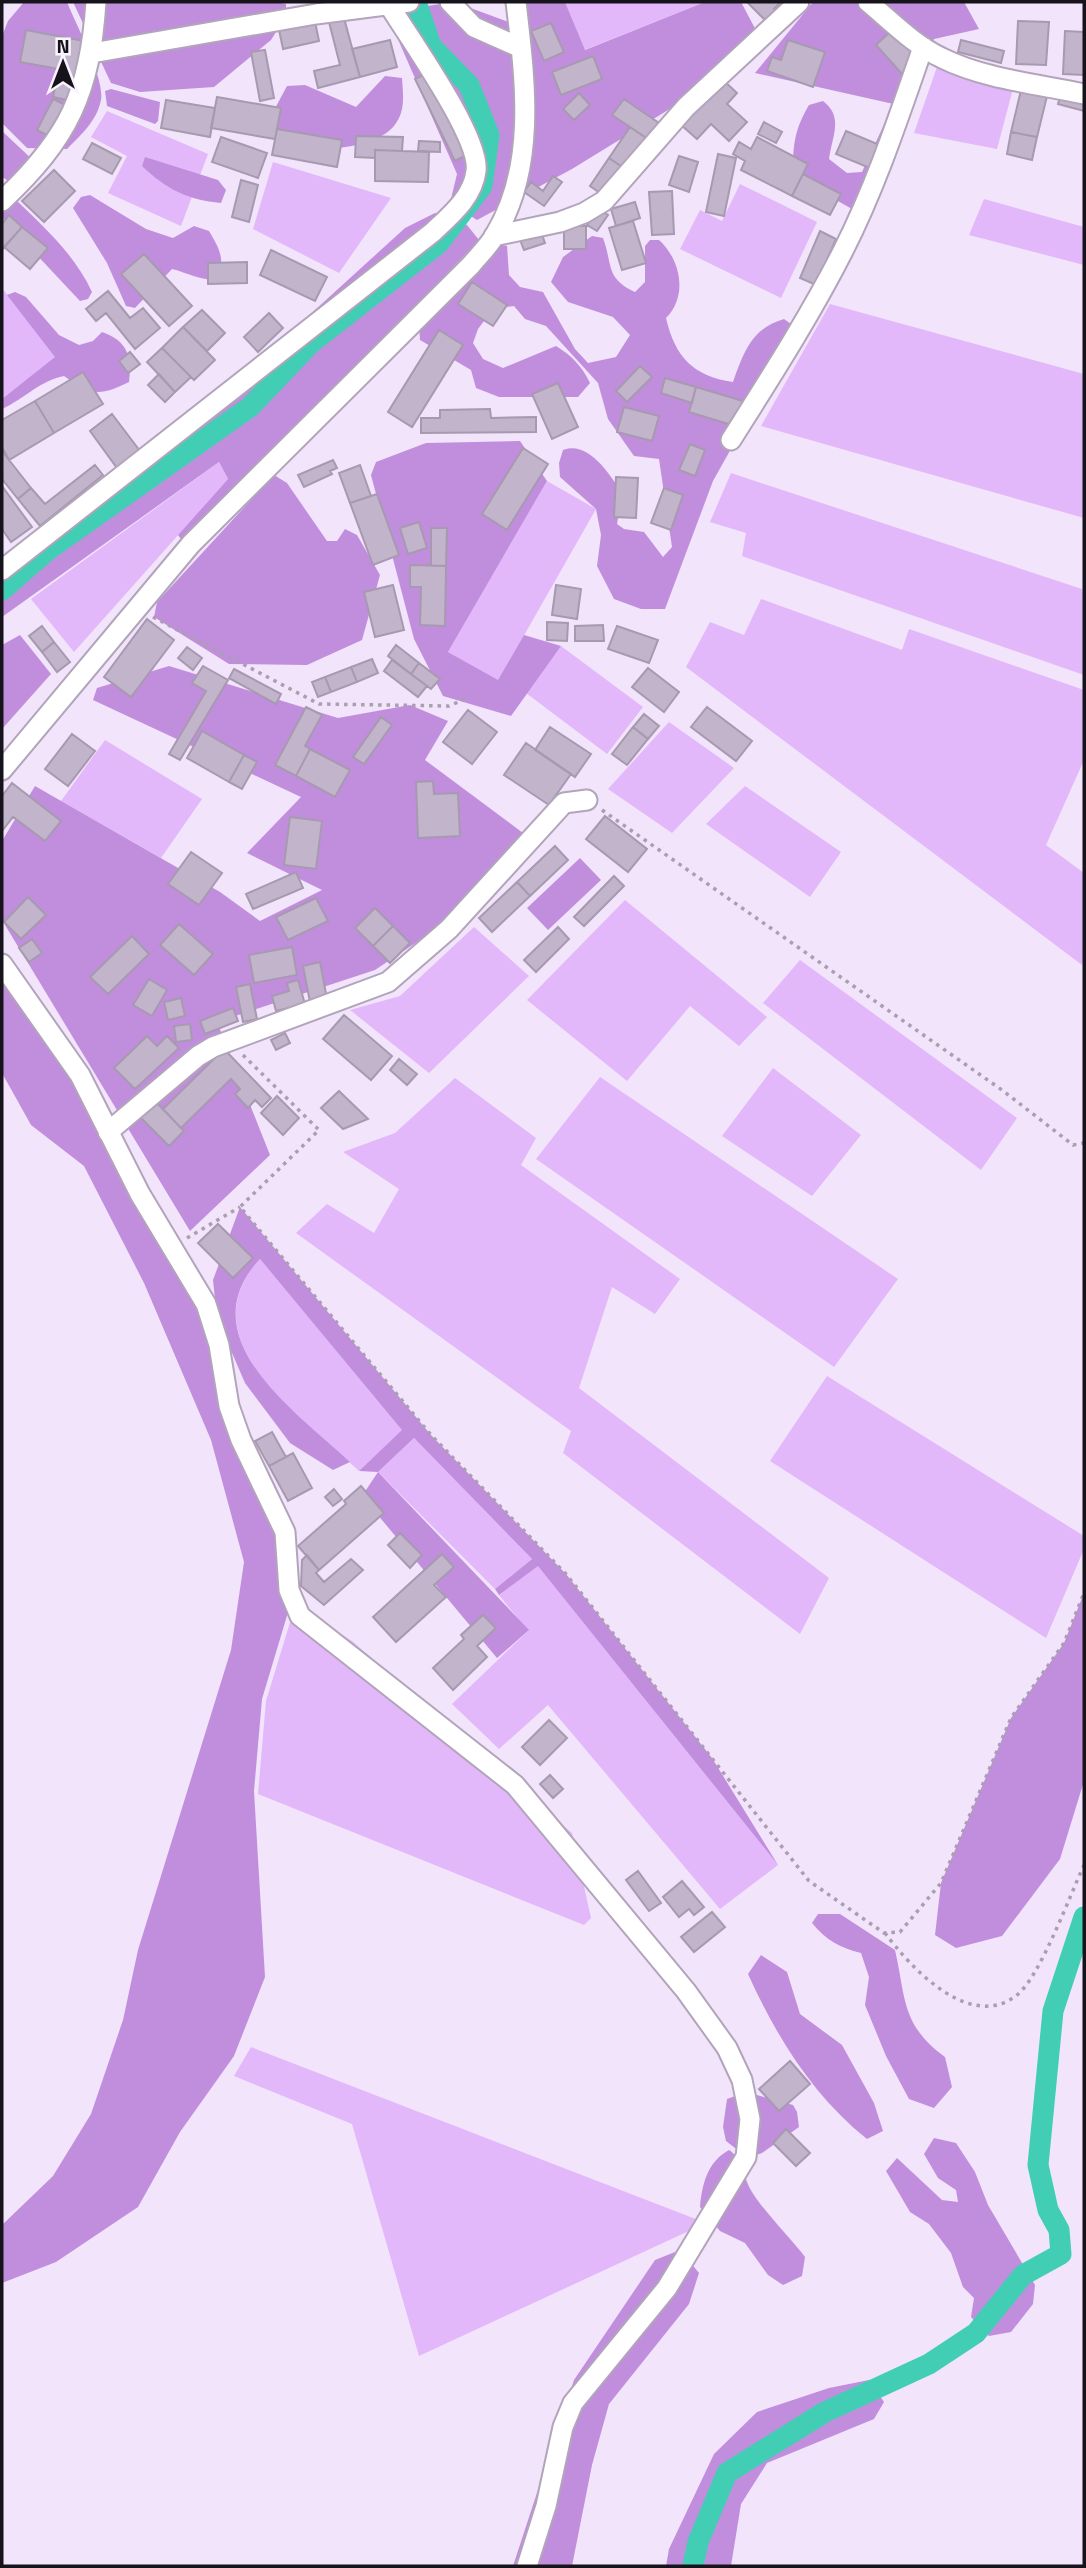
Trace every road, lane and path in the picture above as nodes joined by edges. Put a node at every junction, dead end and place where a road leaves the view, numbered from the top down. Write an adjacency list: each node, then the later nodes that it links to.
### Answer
1 (96, 2): 9 (street)
2 (450, 2): 8 (street)
3 (516, 2): 8 (street)
4 (799, 2): 12 (street)
5 (868, 2): 7 (street)
6 (398, 4): 9 (street); 14 (street)
7 (923, 47): 10 (street); 13 (street)
8 (521, 48): 12 (street)
9 (92, 53): 11 (street)
10 (1084, 94)
11 (2, 201)
12 (495, 236): 15 (street)
13 (731, 440)
14 (2, 570)
15 (136, 607): 16 (path); 17 (street)
16 (465, 699)
17 (2, 770)
18 (587, 800): 20 (street); 22 (path)
19 (2, 964): 21 (street)
20 (229, 1041): 21 (street); 23 (path)
21 (108, 1132): 24 (street)
22 (1084, 1143)
23 (240, 1207): 24 (path); 27 (path)
24 (173, 1246): 28 (street)
25 (1084, 1593): 27 (path)
26 (1084, 1865): 27 (path)
27 (884, 1933)
28 (527, 2566)

